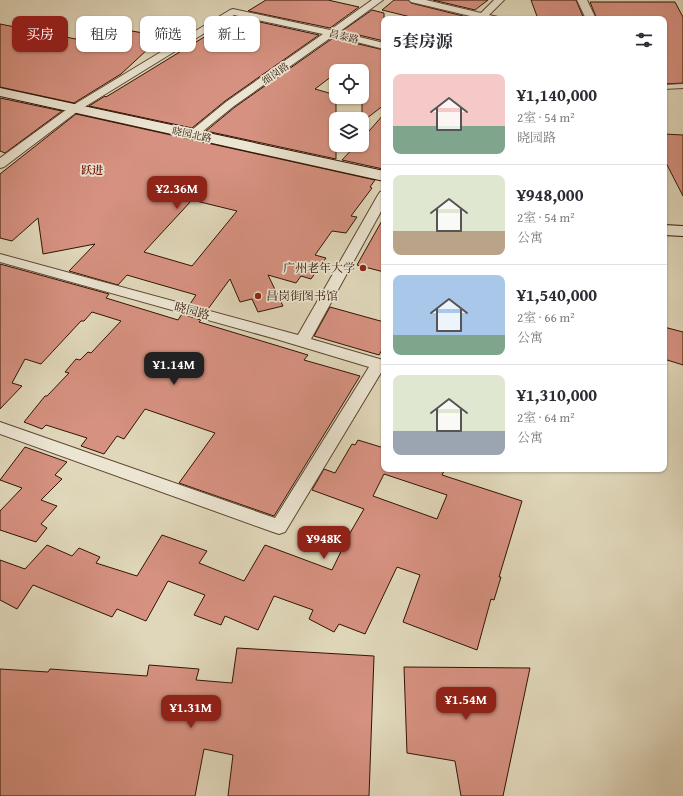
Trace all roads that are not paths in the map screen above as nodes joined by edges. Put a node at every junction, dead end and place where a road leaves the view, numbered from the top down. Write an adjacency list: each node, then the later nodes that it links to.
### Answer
1 (378, 0): 7 (street, 细岗路)
2 (414, 0): 5 (street)
3 (499, 0): 5 (street)
4 (582, 0): 6 (street)
5 (483, 16)
6 (590, 16)
7 (332, 33): 8 (street, 昌泰路); 12 (street, 昌泰路); 13 (street, 细岗路)
8 (381, 45)
9 (667, 86): 10 (lane)
10 (683, 86)
11 (0, 92): 12 (street, 晓园北路)
12 (74, 109): 13 (street, 晓园北路); 14 (street)
13 (193, 134): 15 (street, 晓园北路)
14 (0, 164)
15 (381, 175)
16 (381, 200): 20 (street)
17 (667, 230): 18 (street)
18 (683, 231)
19 (0, 258): 20 (street, 晓园路)
20 (302, 341): 21 (street, 晓园路)
21 (381, 365): 22 (street)
22 (0, 428)

